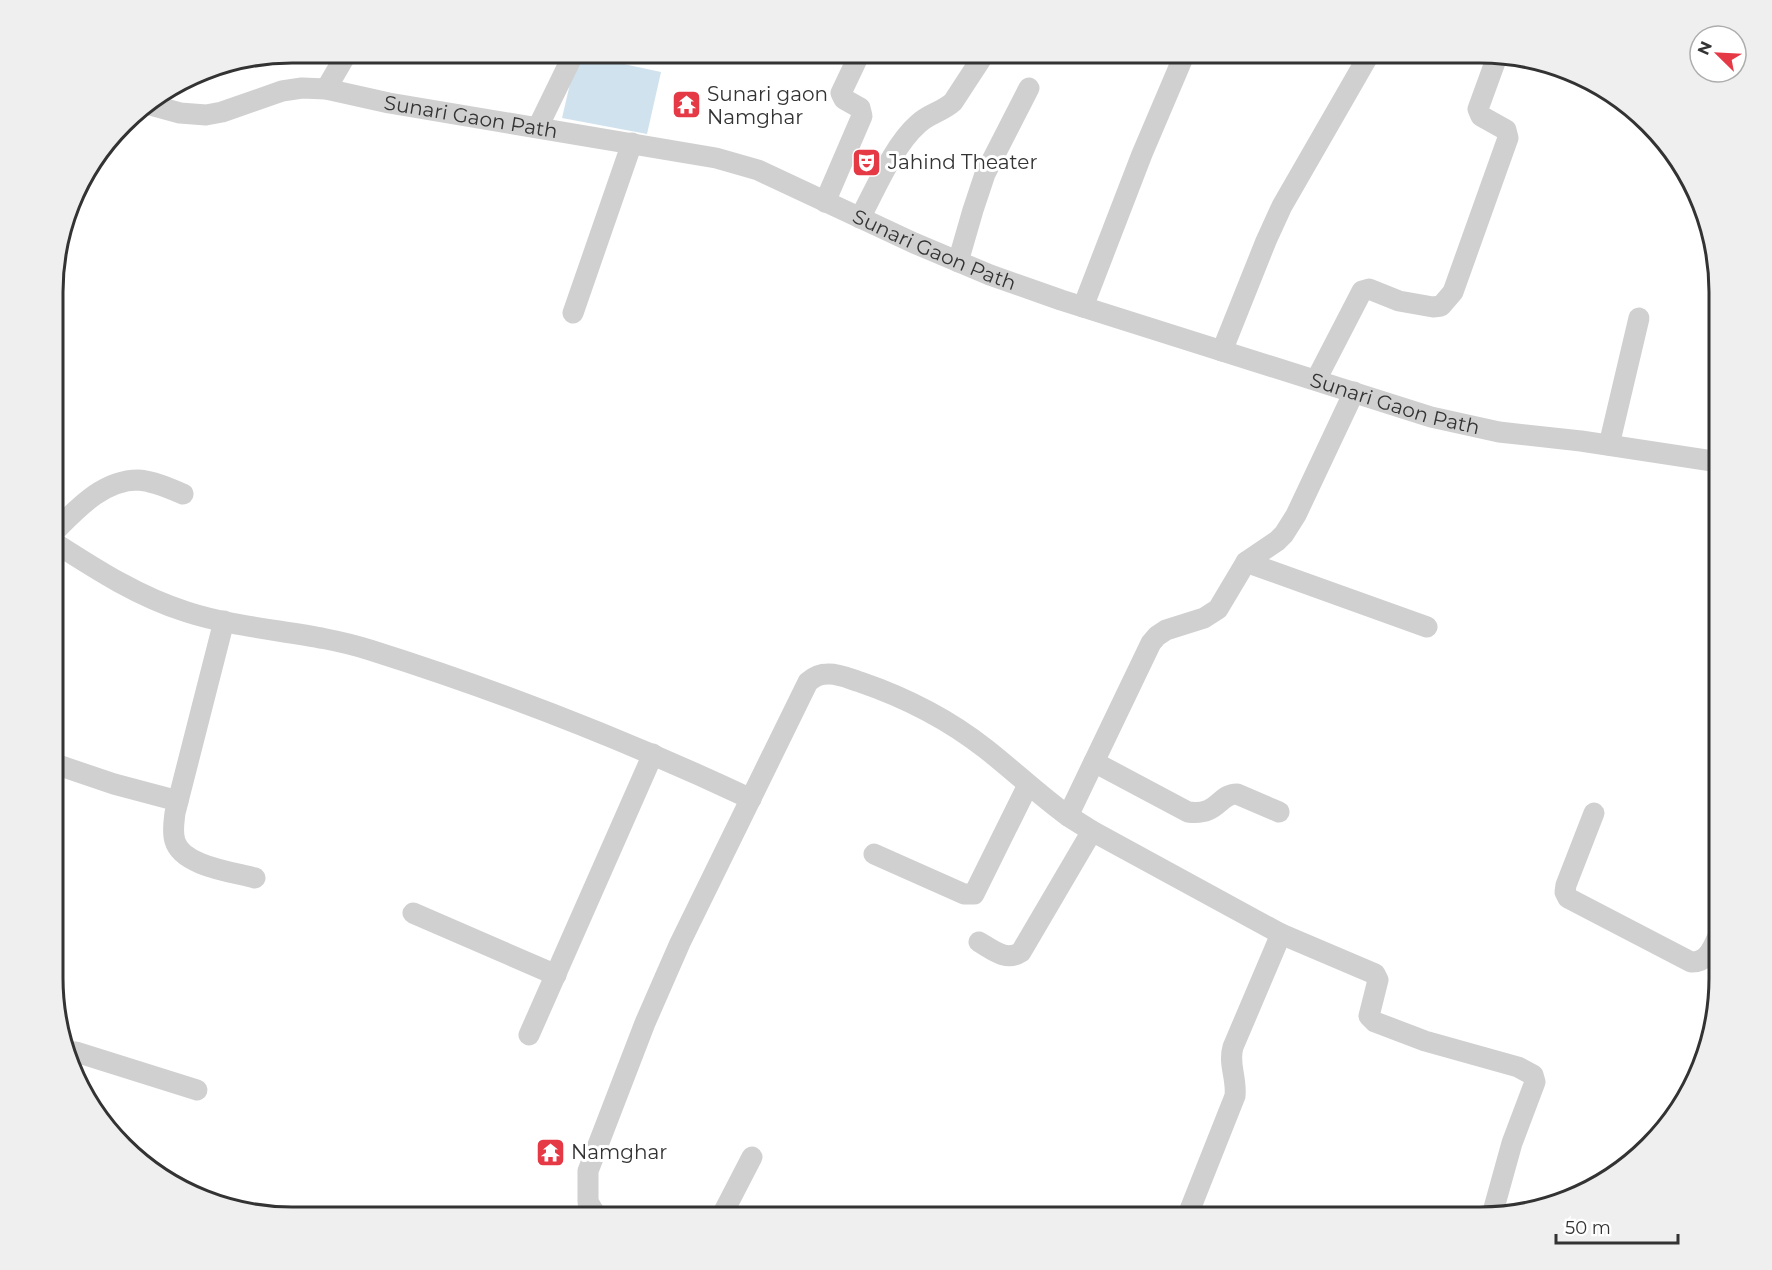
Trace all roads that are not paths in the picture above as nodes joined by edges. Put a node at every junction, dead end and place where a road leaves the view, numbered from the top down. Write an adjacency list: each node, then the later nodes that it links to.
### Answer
1 (341, 63): 9 (street)
2 (569, 63): 11 (street)
3 (855, 63): 13 (street)
4 (978, 63): 14 (street)
5 (1181, 63): 16 (street)
6 (1364, 63): 19 (street)
7 (1495, 63): 20 (street)
8 (1029, 88): 15 (street)
9 (326, 89): 10 (street, Sunari Gaon Path); 11 (street, Sunari Gaon Path)
10 (159, 106)
11 (538, 127): 12 (street, Sunari Gaon Path)
12 (632, 143): 13 (street, Sunari Gaon Path); 17 (street)
13 (825, 202): 14 (street, Sunari Gaon Path)
14 (860, 219): 15 (street, Sunari Gaon Path)
15 (958, 262): 16 (street, Sunari Gaon Path)
16 (1083, 307): 19 (street, Sunari Gaon Path)
17 (573, 313)
18 (1639, 318): 22 (street)
19 (1222, 351): 20 (street, Sunari Gaon Path)
20 (1316, 380): 21 (street, Sunari Gaon Path)
21 (1354, 393): 22 (street, Sunari Gaon Path); 27 (street)
22 (1609, 445): 23 (street, Sunari Gaon Path)
23 (1709, 460)
24 (183, 494): 25 (street)
25 (63, 522)
26 (63, 548): 28 (street)
27 (1246, 562): 29 (street); 31 (street)
28 (224, 621): 30 (street); 35 (street)
29 (1427, 627)
30 (653, 754): 34 (street); 46 (street)
31 (1094, 762): 36 (street); 38 (street)
32 (63, 767): 35 (street)
33 (1028, 785): 34 (street); 38 (street); 40 (street)
34 (751, 799): 51 (street)
35 (178, 801): 41 (street)
36 (1279, 812)
37 (1593, 813): 45 (street)
38 (1068, 816): 39 (street)
39 (1092, 831): 43 (street); 44 (street)
40 (874, 854)
41 (255, 878)
42 (412, 913): 46 (street)
43 (1281, 934): 53 (street); 54 (street)
44 (979, 942)
45 (1709, 953)
46 (556, 975): 47 (street)
47 (529, 1035)
48 (75, 1052): 49 (street)
49 (197, 1090)
50 (752, 1157): 52 (street)
51 (591, 1207)
52 (726, 1207)
53 (1191, 1207)
54 (1494, 1207)

